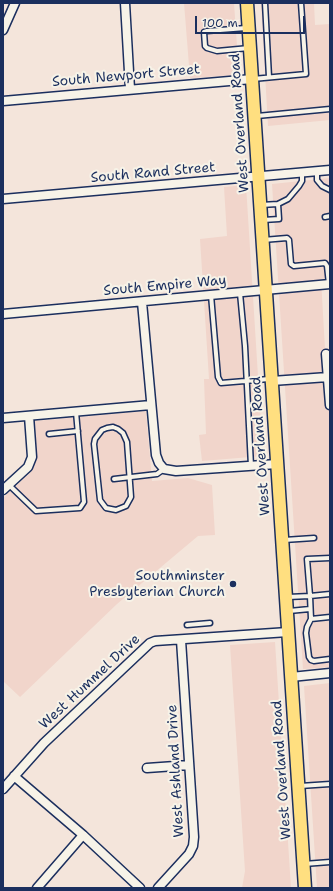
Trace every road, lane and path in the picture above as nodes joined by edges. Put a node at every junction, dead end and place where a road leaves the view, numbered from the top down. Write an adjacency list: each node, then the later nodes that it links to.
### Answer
1 (15, 3): 7 (street)
2 (125, 3): 11 (street)
3 (247, 3): 6 (main road, West Overland Road)
4 (265, 3): 9 (lane)
5 (301, 3): 9 (lane)
6 (249, 28): 8 (main road, West Overland Road); 8 (lane)
7 (3, 30)
8 (250, 48): 10 (main road, West Overland Road)
9 (269, 77): 10 (lane)
10 (252, 79): 11 (street, South Newport Street); 14 (main road, West Overland Road)
11 (130, 89): 12 (street, South Newport Street)
12 (3, 101)
13 (330, 109): 14 (lane)
14 (254, 116): 18 (main road, West Overland Road)
15 (330, 170): 16 (street, South Rand Street)
16 (317, 171): 17 (street, South Rand Street); 19 (lane)
17 (302, 173): 18 (street, South Rand Street); 21 (lane)
18 (258, 176): 20 (street, South Rand Street); 22 (main road, West Overland Road)
19 (330, 190)
20 (3, 199)
21 (278, 204): 22 (lane); 23 (lane)
22 (260, 205): 23 (main road, West Overland Road)
23 (261, 221): 24 (main road, West Overland Road)
24 (263, 240): 25 (lane); 26 (main road, West Overland Road)
25 (329, 284): 26 (street, South Empire Way)
26 (266, 290): 27 (street, South Empire Way); 33 (main road, West Overland Road)
27 (240, 293): 28 (street, South Empire Way); 34 (lane)
28 (211, 295): 29 (street, South Empire Way); 34 (lane)
29 (142, 302): 30 (street, South Empire Way); 35 (street)
30 (3, 314)
31 (326, 354): 32 (street)
32 (328, 377): 33 (street); 36 (street)
33 (272, 380): 34 (lane); 42 (main road, West Overland Road)
34 (246, 381): 43 (lane)
35 (151, 405): 37 (street); 44 (street)
36 (330, 405)
37 (76, 412): 38 (street); 40 (lane)
38 (29, 416): 39 (street); 47 (street)
39 (3, 418)
40 (78, 431): 41 (lane); 47 (lane)
41 (49, 434)
42 (277, 464): 43 (street); 49 (main road, West Overland Road)
43 (251, 466): 44 (street)
44 (164, 469): 45 (lane)
45 (130, 478): 45 (lane); 46 (lane)
46 (114, 479)
47 (6, 488)
48 (314, 538): 49 (lane)
49 (282, 540): 53 (main road, West Overland Road)
50 (330, 558): 52 (lane)
51 (330, 594): 52 (lane)
52 (310, 596): 53 (lane); 54 (lane)
53 (286, 598): 55 (main road, West Overland Road)
54 (310, 609): 55 (lane); 57 (lane)
55 (286, 611): 60 (main road, West Overland Road)
56 (330, 617): 57 (lane)
57 (311, 619): 62 (lane)
58 (210, 623): 59 (lane)
59 (187, 625)
60 (288, 632): 61 (street, West Hummel Drive); 64 (main road, West Overland Road)
61 (181, 640): 65 (street, West Ashland Drive); 67 (street, West Hummel Drive)
62 (330, 659)
63 (330, 674): 64 (street)
64 (291, 677): 69 (main road, West Overland Road)
65 (189, 765): 66 (street); 76 (street, West Ashland Drive)
66 (147, 768)
67 (14, 776): 70 (street, West Hummel Drive); 71 (street)
68 (330, 784): 69 (lane)
69 (298, 786): 73 (main road, West Overland Road)
70 (3, 789)
71 (83, 835): 74 (street); 75 (street)
72 (330, 862): 73 (lane)
73 (303, 864): 77 (main road, West Overland Road)
74 (37, 888)
75 (140, 888)
76 (158, 888)
77 (305, 888)

